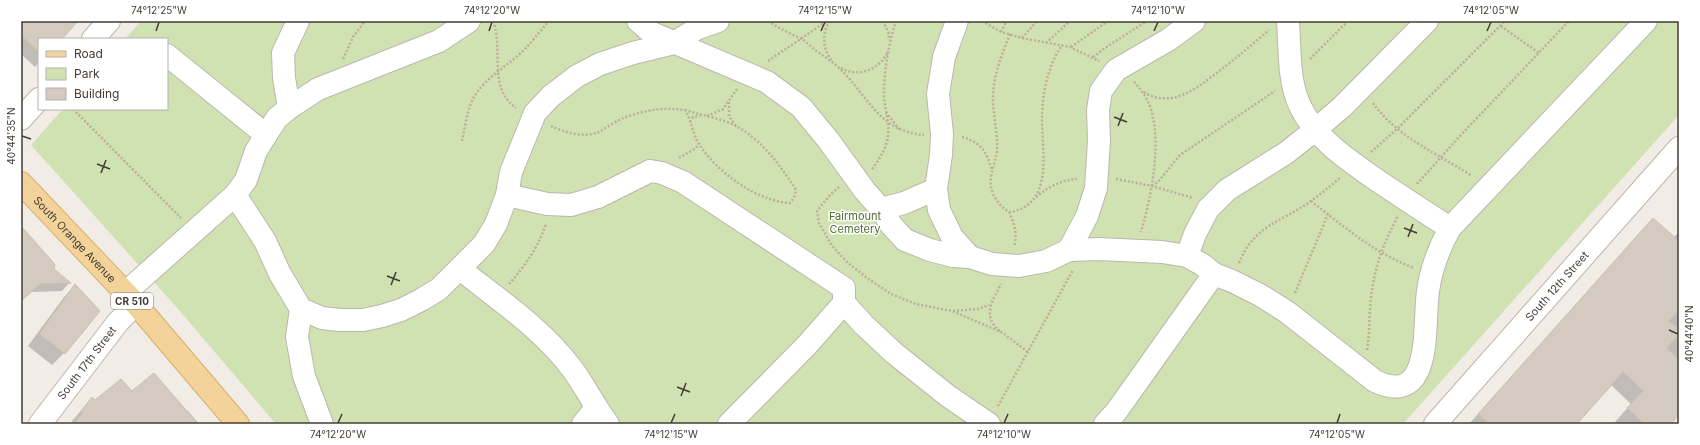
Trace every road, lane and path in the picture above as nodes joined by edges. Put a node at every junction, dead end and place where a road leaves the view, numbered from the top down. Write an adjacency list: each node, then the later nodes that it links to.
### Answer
1 (108, 21): 31 (street)
2 (298, 21): 53 (street)
3 (365, 21): 47 (path)
4 (469, 21): 47 (street, South 17th Street)
5 (494, 21): 45 (path)
6 (549, 21): 45 (path)
7 (638, 21): 34 (street)
8 (718, 21): 34 (street)
9 (768, 21): 33 (path)
10 (829, 21): 33 (path); 43 (path)
11 (883, 21): 36 (path)
12 (896, 21): 36 (path)
13 (957, 21): 84 (street)
14 (983, 21): 29 (path)
15 (1007, 21): 29 (path)
16 (1037, 21): 32 (path)
17 (1070, 21): 35 (path)
18 (1108, 21): 38 (path)
19 (1147, 21): 41 (path)
20 (1194, 21): 44 (street)
21 (1348, 21): 27 (path)
22 (1427, 21): 49 (street)
23 (1505, 21): 28 (path)
24 (1569, 21): 39 (path)
25 (1646, 21): 83 (street)
26 (1281, 23): 46 (street); 50 (path)
27 (1344, 23): 46 (path)
28 (1501, 26): 39 (path); 64 (path)
29 (1001, 32): 30 (path)
30 (1010, 34): 32 (path); 77 (path)
31 (93, 38)
32 (1022, 38): 35 (path)
33 (802, 39): 42 (path); 43 (path)
34 (674, 43): 86 (street); 91 (street)
35 (1046, 43): 37 (path)
36 (889, 45): 43 (path); 57 (path)
37 (1062, 45): 38 (path); 87 (path)
38 (1070, 47): 41 (path)
39 (1539, 54): 74 (path)
40 (168, 56): 67 (street)
41 (1093, 57): 44 (path)
42 (763, 65)
43 (837, 66): 61 (path)
44 (1116, 70): 50 (path); 102 (street)
45 (497, 71): 56 (path); 70 (path)
46 (1292, 76): 66 (street); 82 (path)
47 (340, 81): 53 (street, South 17th Street)
48 (742, 85): 52 (path)
49 (1362, 87): 64 (path); 66 (street)
50 (1142, 90): 82 (path)
51 (38, 100): 59 (street)
52 (729, 101): 58 (path); 63 (path)
53 (288, 108): 67 (street, South 17th Street)
54 (74, 110): 96 (path)
55 (685, 110): 58 (path); 60 (path); 62 (path)
56 (520, 111)
57 (886, 112): 61 (path); 65 (path)
58 (704, 116): 60 (path); 63 (path)
59 (21, 119)
60 (690, 123): 71 (path)
61 (888, 124): 65 (path); 76 (path)
62 (548, 125)
63 (738, 127): 71 (path)
64 (1397, 129): 74 (path); 75 (path)
65 (900, 130): 68 (path)
66 (1315, 130): 75 (street); 101 (street)
67 (266, 135): 85 (street, South 17th Street)
68 (927, 135)
69 (956, 136): 77 (path)
70 (462, 141)
71 (699, 145): 73 (path)
72 (1679, 148): 124 (street, South 12th Street)
73 (679, 158)
74 (1440, 158): 83 (path); 90 (path)
75 (1356, 166): 89 (path); 90 (street)
76 (871, 170)
77 (992, 171): 92 (path)
78 (1079, 179): 87 (path)
79 (1112, 179): 82 (path)
80 (21, 184): 108 (main road, South Orange Avenue / CR 510)
81 (843, 184): 112 (path)
82 (1152, 186): 88 (path); 98 (path)
83 (1487, 188): 95 (street)
84 (936, 189): 91 (street); 100 (street)
85 (235, 195): 96 (street, South 17th Street); 111 (street)
86 (507, 195): 103 (street); 109 (street)
87 (1036, 197): 92 (path)
88 (1194, 199)
89 (1311, 201): 93 (path); 105 (path)
90 (1406, 201): 95 (street); 99 (path)
91 (881, 209): 100 (street)
92 (1009, 212): 97 (path)
93 (1328, 214): 99 (path); 113 (path)
94 (547, 219): 107 (path)
95 (1450, 228): 104 (street)
96 (194, 231): 108 (street, South 17th Street)
97 (1012, 249)
98 (1134, 251): 101 (street); 102 (street)
99 (1380, 252): 104 (path); 116 (path)
100 (970, 256): 102 (street)
101 (1187, 256): 105 (street)
102 (1072, 258): 115 (path)
103 (460, 269): 111 (street); 118 (street)
104 (1431, 274): 116 (street)
105 (1223, 277): 113 (street); 123 (street)
106 (1004, 278): 110 (path)
107 (506, 287)
108 (130, 299): 119 (street, South 17th Street); 120 (main road, South Orange Avenue / CR 510)
109 (844, 303): 117 (street); 122 (street)
110 (990, 305): 112 (path); 114 (path)
111 (301, 309): 121 (street)
112 (952, 312): 114 (path)
113 (1287, 312): 116 (street)
114 (1003, 333): 115 (path)
115 (1028, 352): 117 (path)
116 (1360, 370)
117 (993, 416)
118 (596, 419)
119 (40, 424)
120 (238, 424)
121 (322, 424)
122 (729, 424)
123 (1105, 424)
124 (1435, 424)

